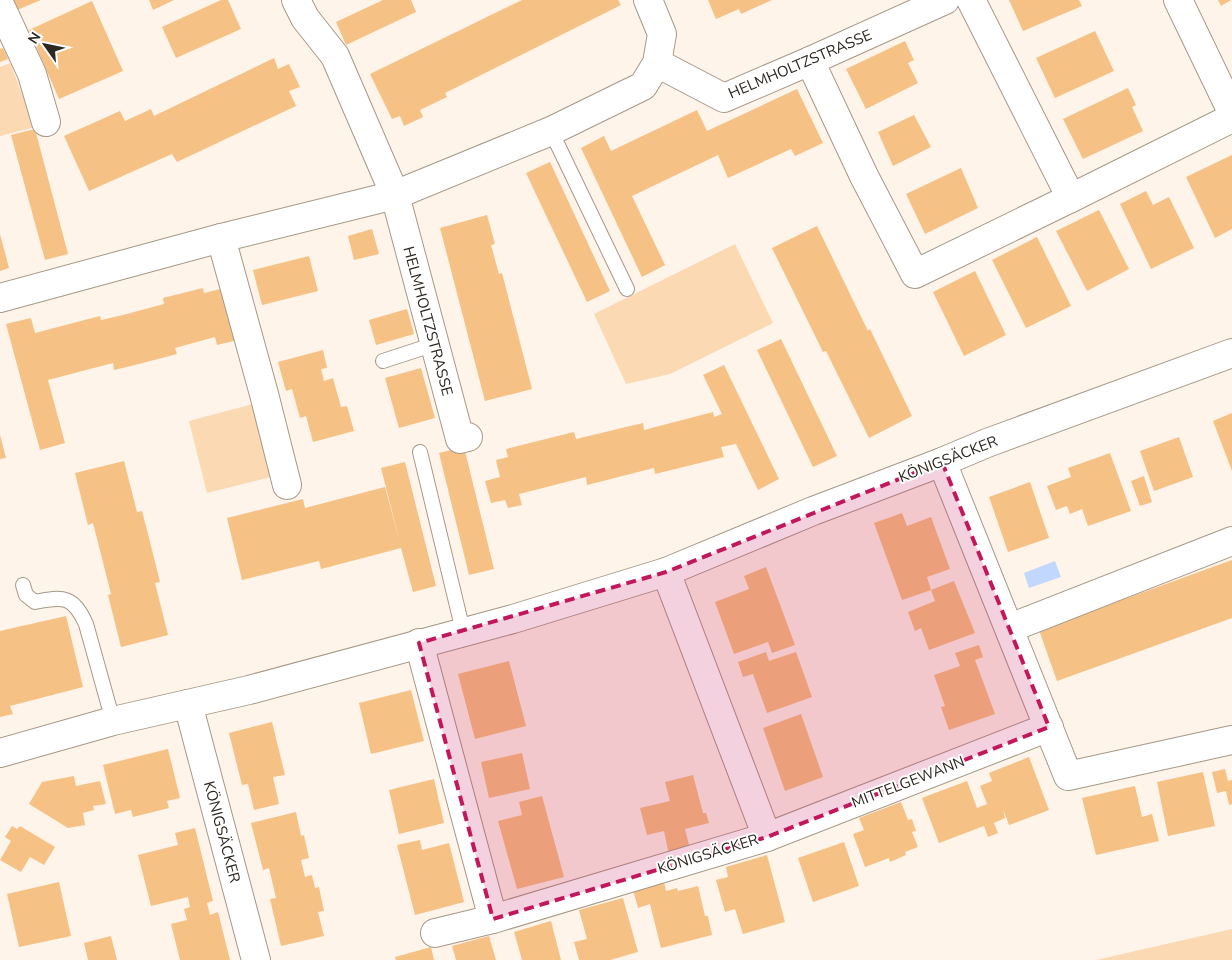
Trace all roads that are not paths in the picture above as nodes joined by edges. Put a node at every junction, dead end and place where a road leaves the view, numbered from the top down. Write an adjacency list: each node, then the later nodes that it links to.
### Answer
1 (296, 0): 13 (street, HELMHOLTZSTRASSE)
2 (648, 0): 8 (street)
3 (945, 0): 7 (street, HELMHOLTZSTRASSE)
4 (971, 0): 14 (street)
5 (1178, 0): 9 (street)
6 (0, 5): 11 (street)
7 (810, 61): 8 (street, HELMHOLTZSTRASSE); 14 (street)
8 (657, 63): 12 (street)
9 (1232, 112)
10 (1232, 118): 14 (street)
11 (46, 122)
12 (551, 131): 13 (street); 16 (lane)
13 (395, 195): 15 (street); 18 (street, HELMHOLTZSTRASSE)
14 (1071, 198)
15 (221, 238): 17 (street); 24 (street)
16 (627, 289)
17 (0, 298)
18 (435, 344): 20 (lane); 21 (street, HELMHOLTZSTRASSE)
19 (1232, 352): 23 (street, KÖNIGSÄCKER)
20 (383, 361)
21 (468, 437)
22 (420, 452): 29 (lane)
23 (942, 462): 26 (street, KÖNIGSÄCKER); 28 (street)
24 (287, 485)
25 (1232, 541): 28 (street)
26 (666, 572): 29 (street, KÖNIGSÄCKER); 36 (street, KÖNIGSÄCKER)
27 (23, 585): 32 (lane)
28 (1010, 628): 33 (street)
29 (463, 631): 30 (street, KÖNIGSÄCKER)
30 (419, 643): 31 (street, KÖNIGSÄCKER); 37 (street)
31 (188, 704): 32 (street, KÖNIGSÄCKER); 39 (street, KÖNIGSÄCKER)
32 (113, 721): 35 (street, KÖNIGSÄCKER)
33 (1049, 727): 34 (street); 36 (street, MITTELGEWANN)
34 (1232, 740)
35 (0, 753)
36 (767, 837): 37 (street, KÖNIGSÄCKER)
37 (493, 919): 38 (street, KÖNIGSÄCKER)
38 (435, 933)
39 (256, 960)

